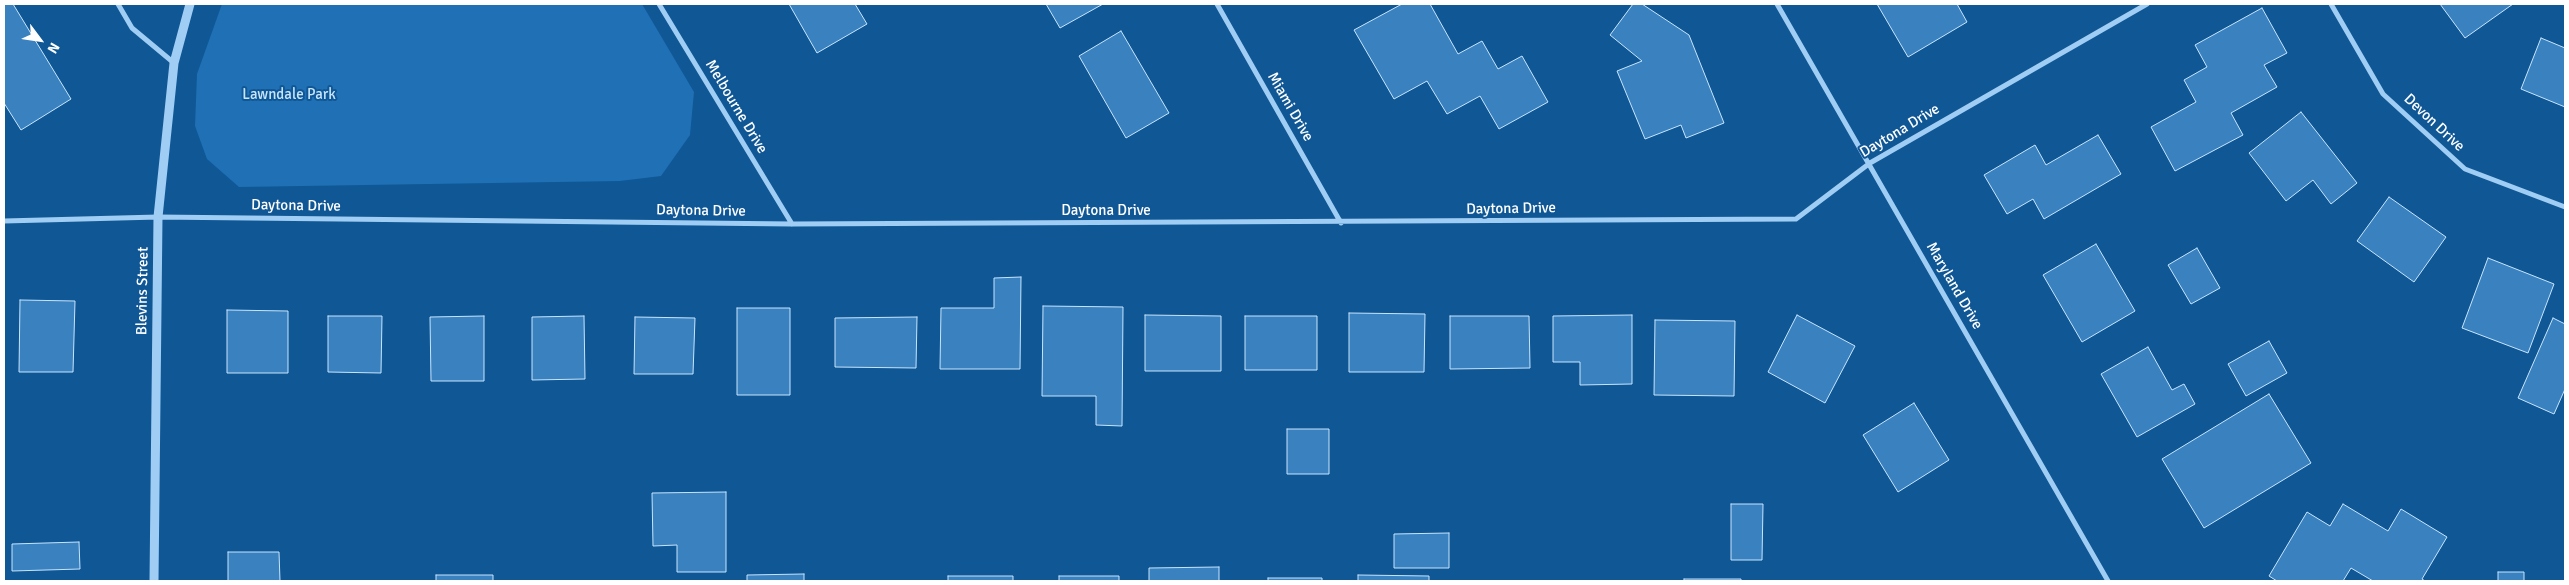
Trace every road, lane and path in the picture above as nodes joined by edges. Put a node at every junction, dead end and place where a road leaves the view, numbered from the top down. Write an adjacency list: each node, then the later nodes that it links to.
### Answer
1 (118, 4): 8 (street)
2 (190, 4): 8 (street, Blevins Street)
3 (658, 4): 14 (street, Melbourne Drive)
4 (1217, 4): 13 (street, Miami Drive)
5 (1776, 4): 9 (street, Maryland Drive)
6 (2147, 4): 9 (street, Daytona Drive)
7 (2331, 4): 10 (street, Devon Drive)
8 (174, 63): 11 (street, Blevins Street)
9 (1870, 163): 13 (street, Daytona Drive); 16 (street, Maryland Drive)
10 (2565, 207)
11 (158, 217): 12 (street, Daytona Drive); 14 (street, Daytona Drive); 15 (street, Blevins Street)
12 (4, 220)
13 (1341, 223): 14 (street, Daytona Drive)
14 (792, 224)
15 (154, 581)
16 (2108, 581)

